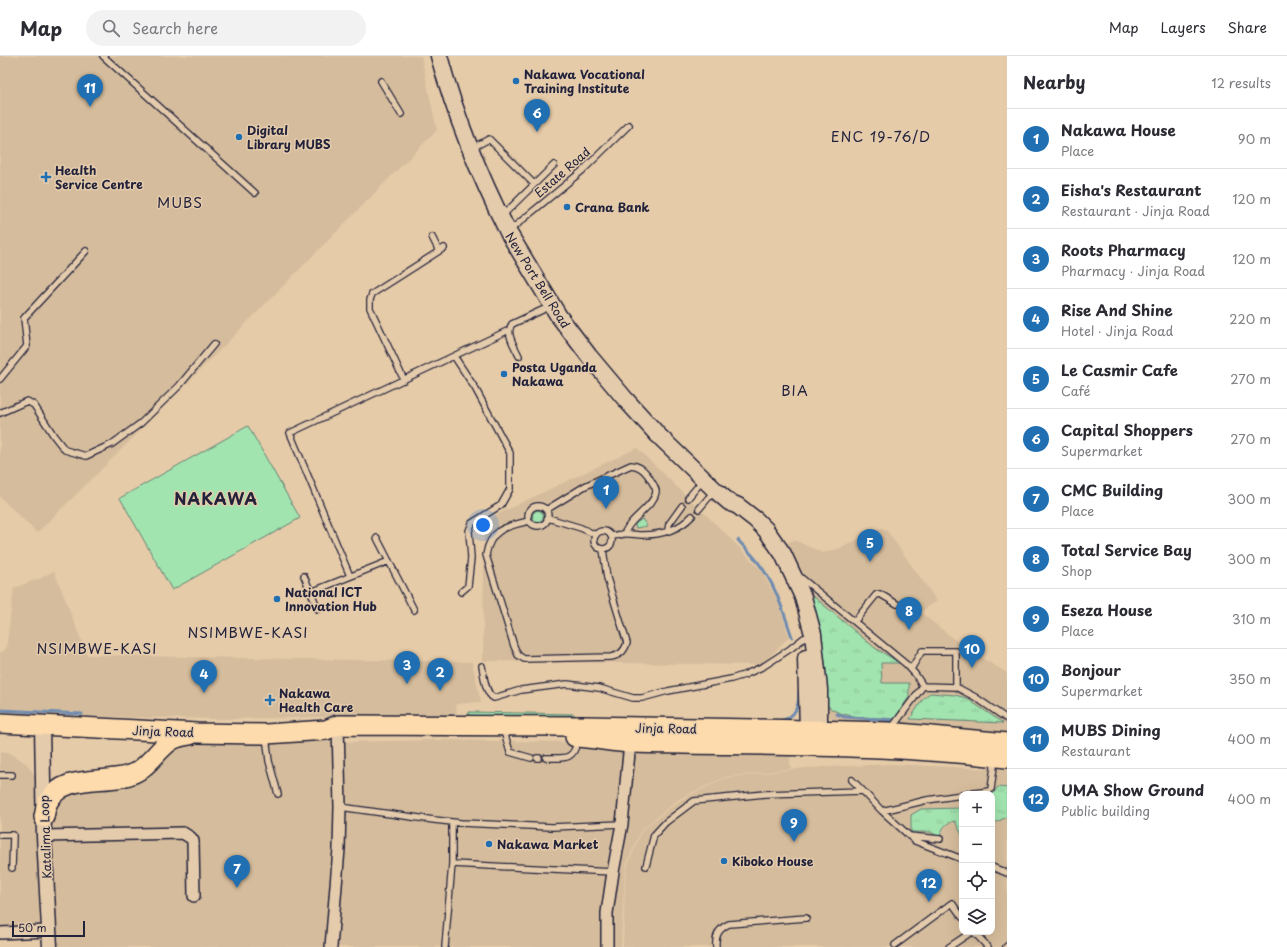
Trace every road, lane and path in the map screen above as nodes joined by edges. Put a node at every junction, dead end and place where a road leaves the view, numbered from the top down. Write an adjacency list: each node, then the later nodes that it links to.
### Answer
1 (103, 56): 9 (lane)
2 (439, 56): 6 (main road, New Port Bell Road)
3 (381, 81): 4 (lane)
4 (401, 114)
5 (629, 125): 11 (lane, Estate Road)
6 (470, 149): 8 (lane); 10 (main road, New Port Bell Road)
7 (554, 165): 8 (lane)
8 (534, 184): 10 (lane)
9 (255, 193)
10 (501, 218): 11 (main road, New Port Bell Road)
11 (508, 232): 14 (main road, New Port Bell Road)
12 (432, 236): 20 (lane)
13 (86, 251): 19 (lane)
14 (552, 305): 15 (lane); 22 (main road, New Port Bell Road)
15 (509, 330): 17 (lane); 18 (lane)
16 (214, 344): 21 (lane)
17 (454, 356): 20 (lane); 42 (lane)
18 (519, 356)
19 (0, 379)
20 (404, 380): 40 (lane)
21 (0, 412)
22 (709, 485): 23 (lane); 24 (main road, New Port Bell Road); 26 (lane)
23 (688, 498)
24 (729, 502): 38 (main road, New Port Bell Road); 47 (main road, New Port Bell Road)
25 (682, 506): 31 (lane)
26 (699, 509)
27 (546, 510): 29 (lane); 30 (lane); 32 (lane)
28 (692, 516): 31 (lane)
29 (548, 518): 30 (lane); 33 (lane)
30 (529, 520): 36 (lane)
31 (668, 530): 32 (lane)
32 (624, 534): 34 (lane)
33 (596, 535): 34 (lane); 36 (lane)
34 (611, 536): 36 (lane)
35 (377, 538): 37 (lane)
36 (603, 549)
37 (389, 561): 40 (lane); 45 (lane)
38 (791, 570): 46 (lane); 56 (main road, New Port Bell Road)
39 (304, 576): 41 (lane)
40 (350, 576): 41 (lane)
41 (311, 592): 44 (lane)
42 (462, 592)
43 (897, 604): 46 (lane)
44 (318, 609)
45 (414, 610)
46 (855, 621): 49 (lane)
47 (804, 638): 48 (lane); 56 (main road, New Port Bell Road)
48 (482, 666)
49 (911, 670): 50 (lane); 51 (lane)
50 (923, 686): 51 (lane); 57 (lane)
51 (956, 687): 52 (lane)
52 (1007, 719)
53 (0, 723): 54 (highway, Jinja Road)
54 (42, 726): 58 (highway, Jinja Road); 76 (street, Katalima Loop)
55 (334, 729): 56 (highway, Jinja Road); 59 (highway, Jinja Road); 60 (highway, Jinja Road); 74 (street)
56 (816, 731): 57 (highway, Jinja Road); 63 (highway, Jinja Road); 63 (main road); 64 (highway, Jinja Road)
57 (888, 732): 64 (highway, Jinja Road)
58 (197, 733): 59 (highway, Jinja Road); 76 (highway)
59 (266, 734): 72 (lane)
60 (505, 735): 61 (highway, Jinja Road); 65 (lane)
61 (578, 737): 62 (highway, Jinja Road); 66 (lane)
62 (630, 743): 63 (highway, Jinja Road); 78 (street)
63 (796, 746)
64 (1003, 752): 71 (lane)
65 (531, 758)
66 (546, 758)
67 (0, 775): 68 (lane)
68 (12, 775)
69 (852, 780): 70 (lane)
70 (863, 790): 75 (lane); 85 (lane)
71 (989, 791)
72 (278, 794)
73 (959, 795): 75 (lane)
74 (340, 807): 77 (lane); 99 (street)
75 (882, 811): 81 (lane)
76 (44, 817): 80 (street, Katalima Loop)
77 (452, 822): 78 (lane); 84 (lane)
78 (622, 824): 88 (street)
79 (0, 834): 86 (lane)
80 (44, 836): 90 (street); 93 (street, Katalima Loop)
81 (908, 836): 82 (lane); 83 (lane)
82 (940, 839)
83 (959, 858)
84 (452, 864): 88 (lane); 100 (lane)
85 (646, 866)
86 (12, 868)
87 (995, 868): 89 (lane)
88 (613, 872): 101 (street)
89 (1007, 873)
90 (194, 896)
91 (959, 913): 97 (lane)
92 (806, 918): 102 (lane)
93 (49, 931): 94 (street); 98 (street, Katalima Loop)
94 (0, 933)
95 (967, 935): 103 (lane)
96 (977, 935): 104 (lane)
97 (895, 945)
98 (50, 947)
99 (331, 947)
100 (445, 947)
101 (607, 947)
102 (716, 947)
103 (949, 947)
104 (988, 947)

